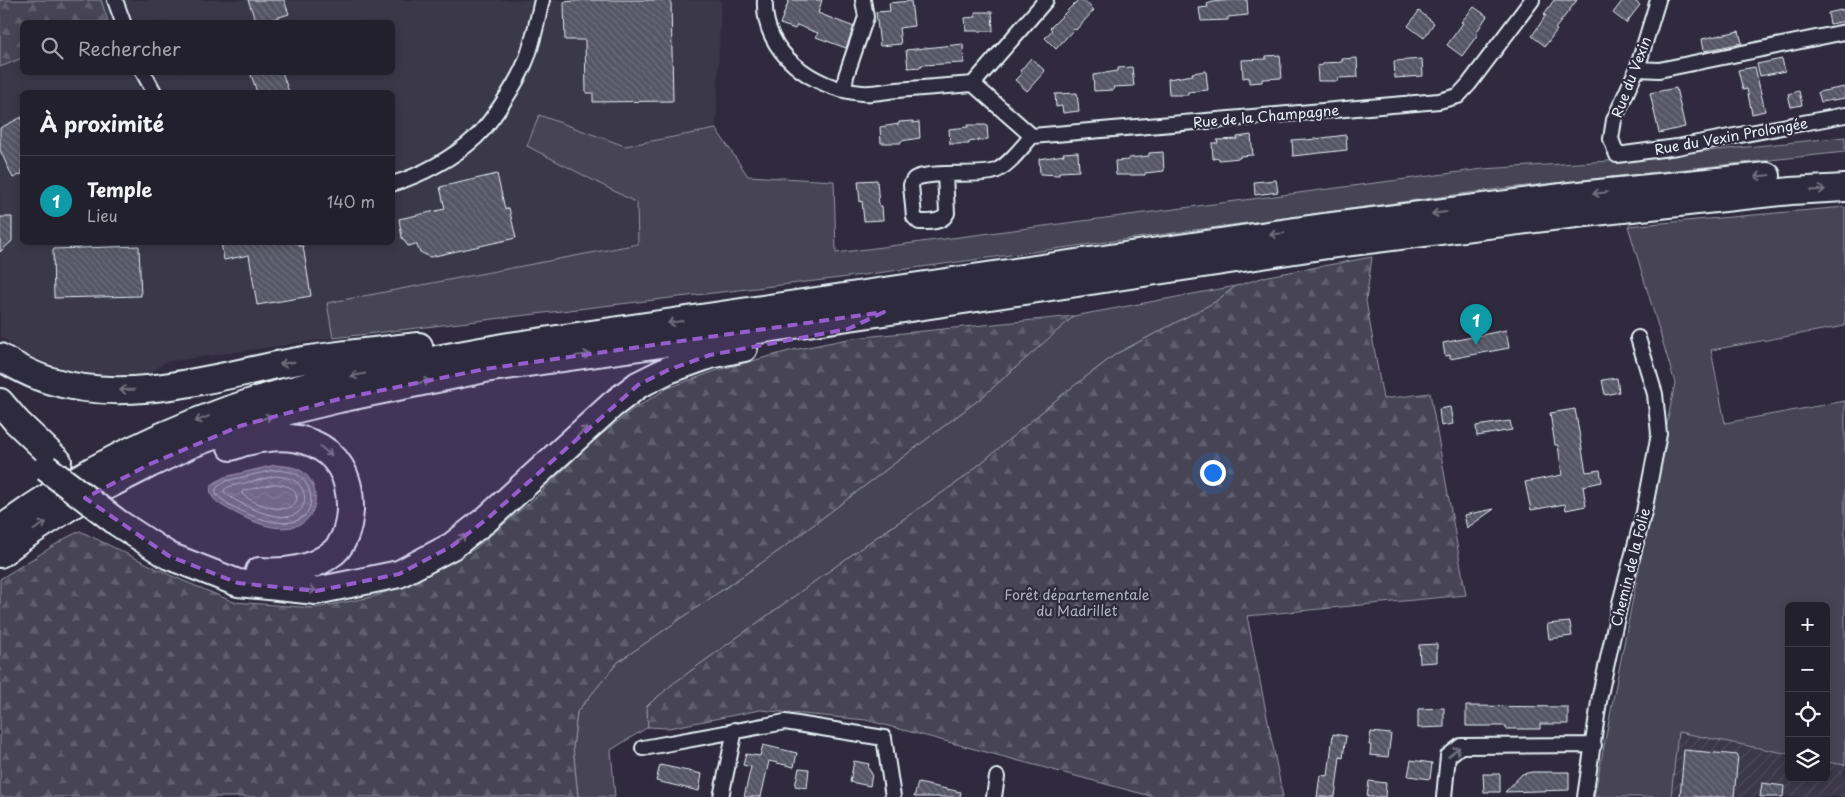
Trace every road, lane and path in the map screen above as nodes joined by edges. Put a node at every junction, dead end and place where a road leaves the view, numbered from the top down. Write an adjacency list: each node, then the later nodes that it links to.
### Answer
1 (116, 0): 8 (street)
2 (542, 0): 20 (street)
3 (765, 0): 14 (street)
4 (862, 0): 14 (street)
5 (1046, 0): 12 (street)
6 (1658, 0): 10 (street, Rue du Vexin)
7 (1528, 1): 16 (street, Rue de la Champagne)
8 (122, 20)
9 (1845, 32): 10 (street)
10 (1637, 69): 17 (street, Rue du Vexin)
11 (145, 75): 13 (street)
12 (973, 84): 14 (street); 16 (street)
13 (153, 90)
14 (844, 90)
15 (1845, 116): 17 (street, Rue du Vexin Prolongée)
16 (1032, 136): 19 (street)
17 (1617, 154)
18 (1845, 170): 24 (highway, one-way to 24)
19 (945, 175)
20 (395, 183)
21 (1845, 188): 22 (highway, one-way to 21)
22 (884, 312): 29 (highway, one-way to 22); 30 (highway, one-way to 22)
23 (1638, 338): 34 (street, Chemin de la Folie)
24 (509, 346): 25 (highway, one-way to 25); 31 (highway, one-way to 31)
25 (0, 357)
26 (0, 402): 28 (highway)
27 (0, 422): 28 (highway)
28 (52, 464): 30 (highway, bridge)
29 (104, 488): 30 (highway, one-way to 30); 32 (highway, one-way to 29)
30 (124, 519)
31 (0, 530)
32 (0, 554)
33 (734, 730): 35 (street); 37 (street); 38 (street)
34 (1594, 745): 40 (street, one-way to 34); 41 (street, Chemin de la Folie)
35 (643, 748)
36 (997, 778): 39 (street)
37 (721, 797)
38 (893, 797)
39 (994, 797)
40 (1444, 797)
41 (1585, 797)

